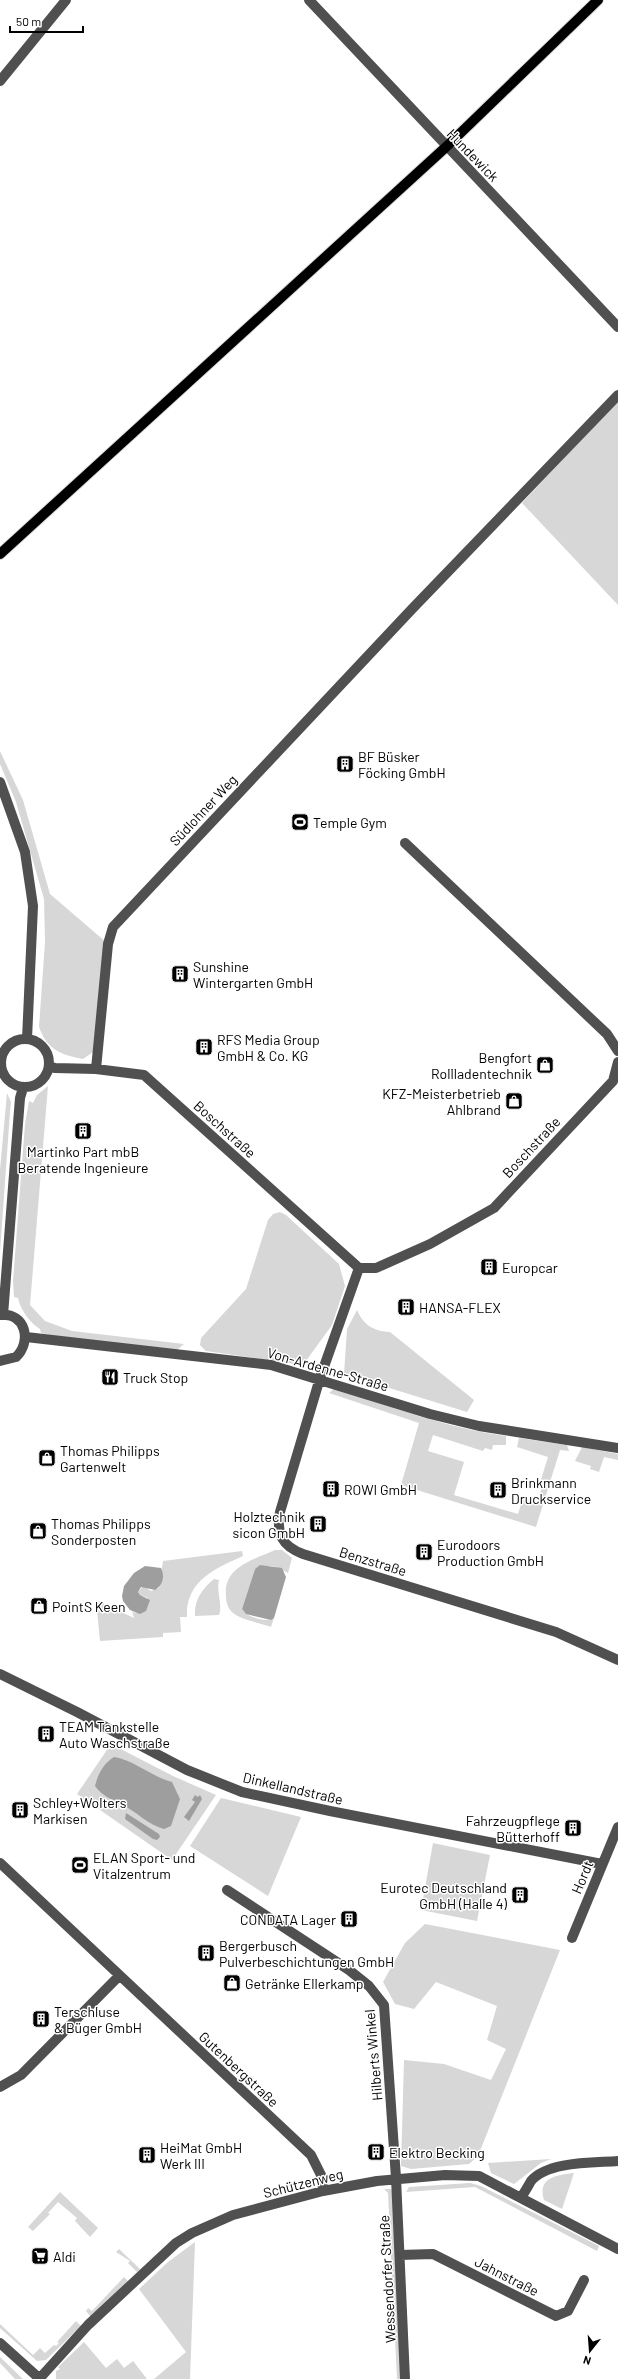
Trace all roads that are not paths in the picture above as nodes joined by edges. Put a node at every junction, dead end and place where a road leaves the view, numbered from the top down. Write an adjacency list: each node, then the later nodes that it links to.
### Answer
1 (66, 0): 4 (street)
2 (309, 0): 5 (street, Hundewick)
3 (598, 0): 5 (main road)
4 (0, 81)
5 (446, 146): 6 (street, Hundewick); 8 (main road)
6 (618, 327)
7 (618, 395): 16 (street, Südlohner Weg)
8 (0, 554)
9 (0, 782): 11 (street)
10 (405, 843): 12 (street)
11 (27, 1039): 14 (street); 15 (street)
12 (618, 1051)
13 (618, 1062): 18 (street, Boschstraße)
14 (0, 1063): 17 (street)
15 (49, 1066): 16 (street, Boschstraße); 17 (street)
16 (96, 1069): 18 (street, Boschstraße)
17 (23, 1088): 19 (street)
18 (359, 1268): 22 (street)
19 (2, 1315): 20 (street)
20 (26, 1337): 21 (street); 22 (street, Von-Ardenne-Straße)
21 (0, 1364)
22 (320, 1378): 23 (street, Von-Ardenne-Straße); 24 (street, Benzstraße)
23 (618, 1448)
24 (618, 1660)
25 (0, 1674): 28 (street, Dinkellandstraße)
26 (618, 1826): 28 (street, Hordt)
27 (0, 1863): 31 (street, Gutenbergstraße)
28 (602, 1864): 30 (street, Hordt)
29 (227, 1890): 34 (street, Hilberts Winkel)
30 (572, 1938)
31 (119, 1976): 32 (street); 35 (street, Gutenbergstraße)
32 (0, 2087)
33 (618, 2161): 36 (street)
34 (396, 2178): 35 (street, Schützenweg); 36 (street, Schützenweg); 38 (street, Wessendorfer Straße)
35 (323, 2191): 41 (street, Schützenweg)
36 (521, 2197): 37 (street, Schützenweg)
37 (618, 2249)
38 (400, 2255): 39 (street, Jahnstraße); 42 (street, Wessendorfer Straße)
39 (584, 2280)
40 (0, 2343): 41 (street)
41 (40, 2379)
42 (405, 2379)

